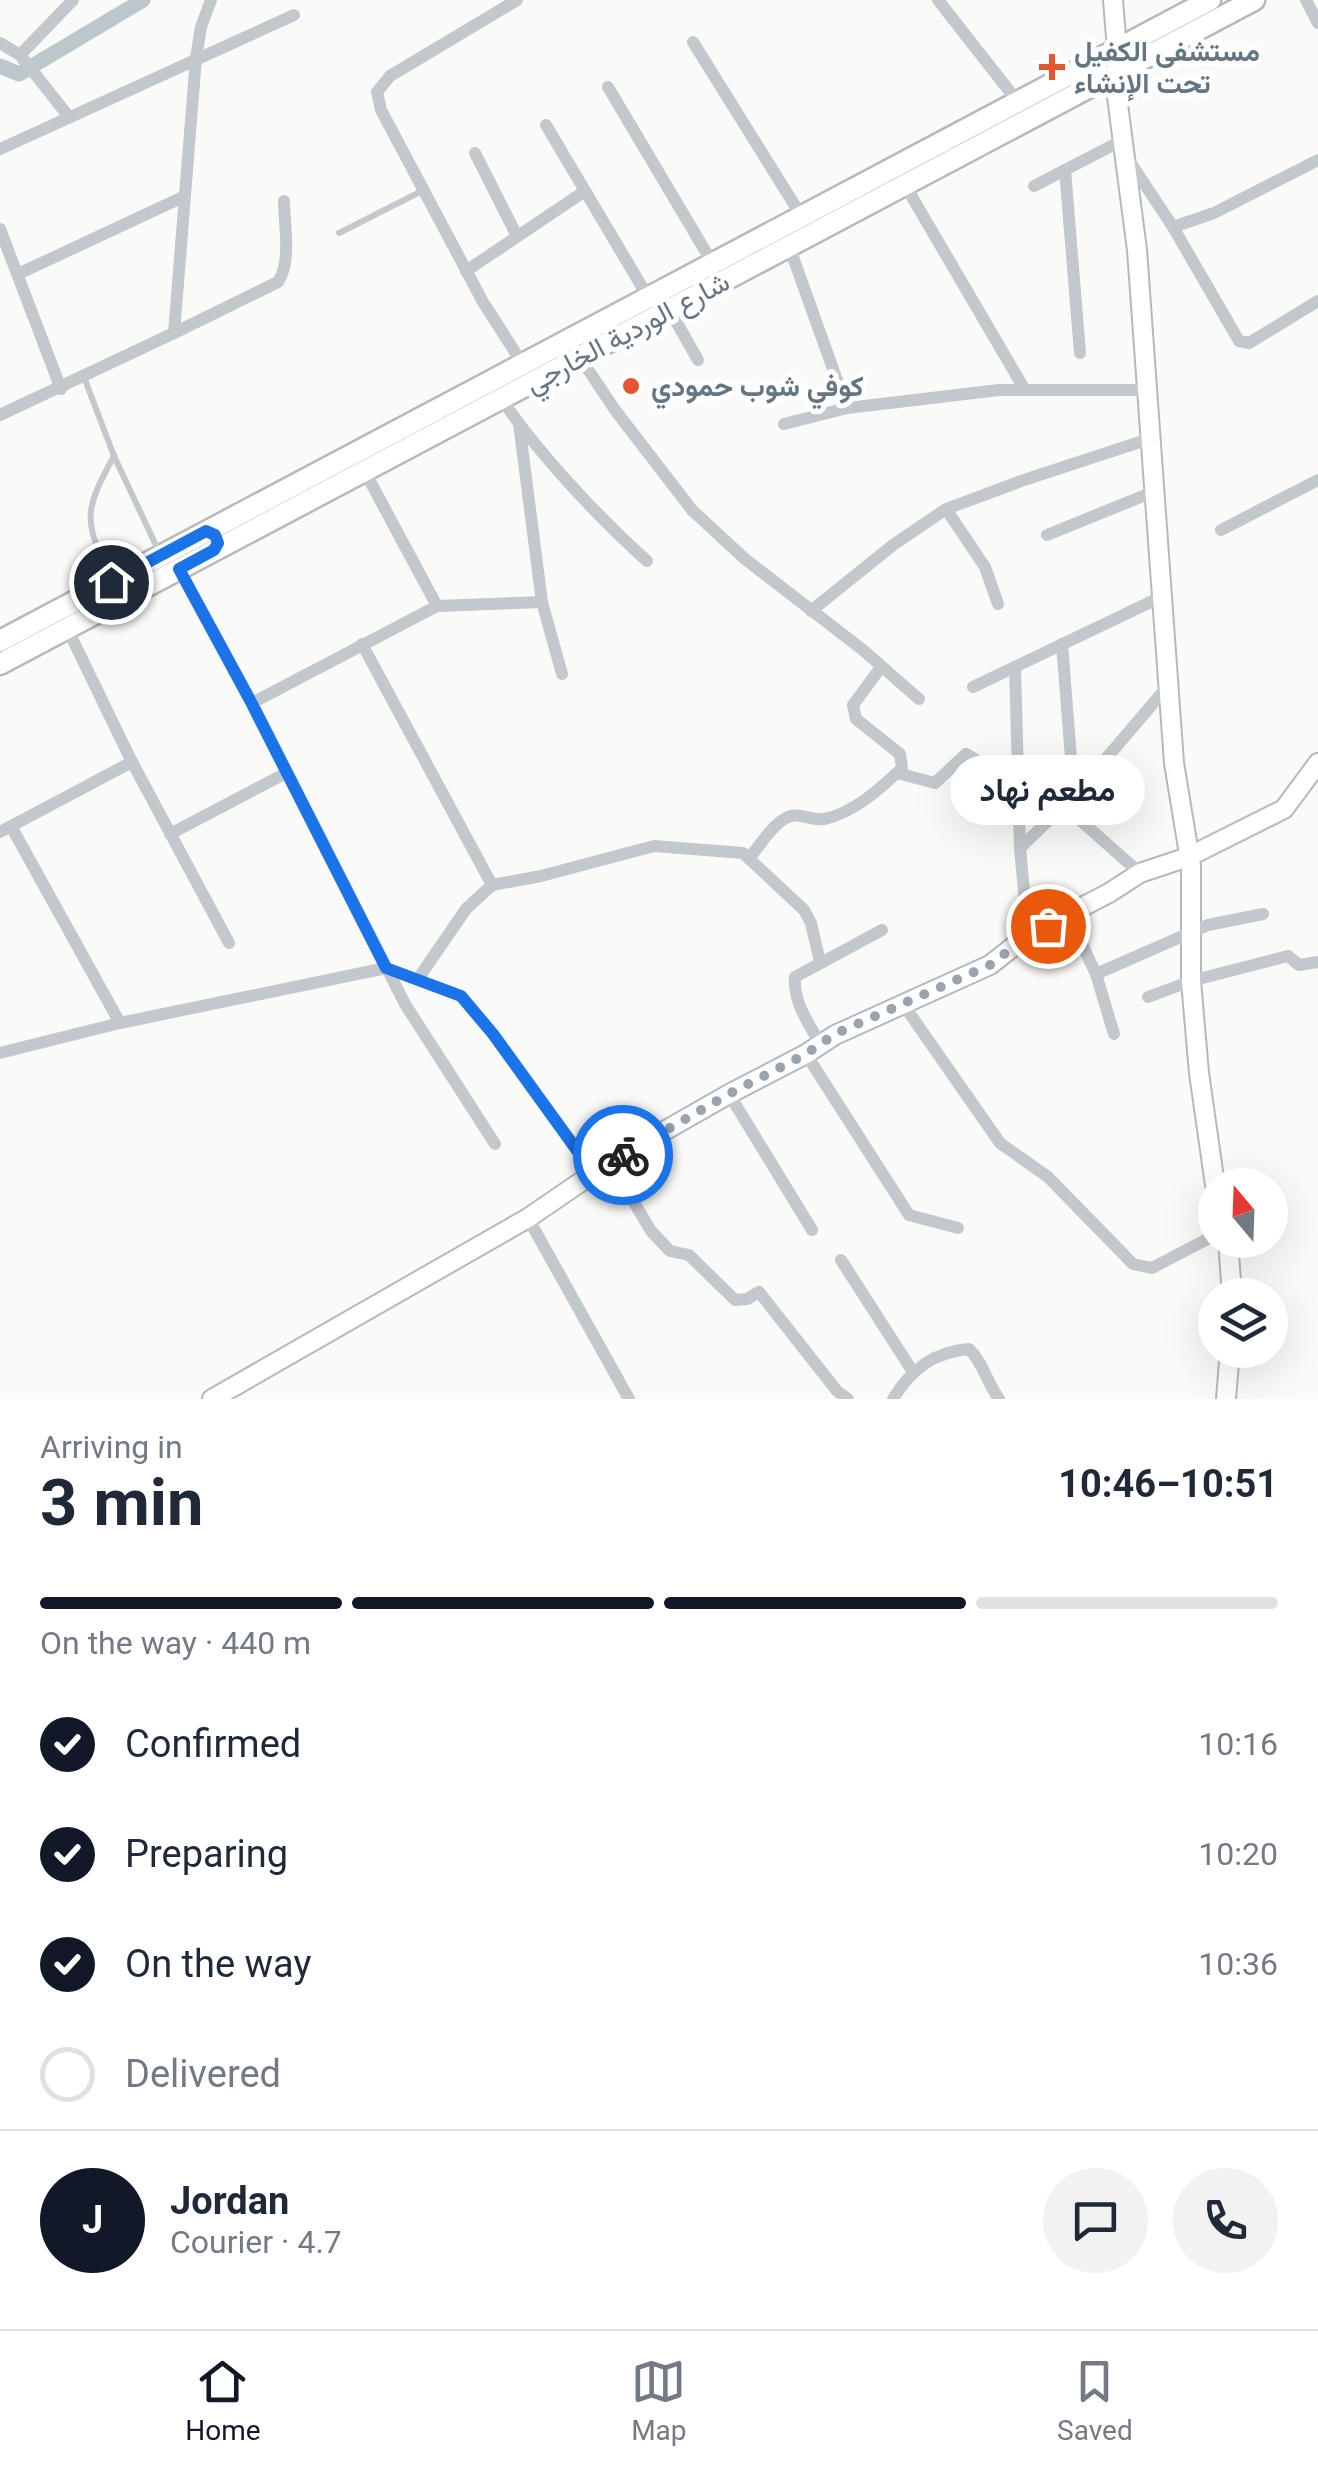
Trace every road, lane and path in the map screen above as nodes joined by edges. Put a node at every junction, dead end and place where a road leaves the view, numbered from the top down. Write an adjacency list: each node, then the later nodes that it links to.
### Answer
1 (72, 0): 14 (street)
2 (211, 0): 15 (street)
3 (518, 0): 28 (street)
4 (938, 0): 18 (street)
5 (1113, 0): 13 (street)
6 (1210, 0): 13 (main road, شارع الوردية الخارجي)
7 (1254, 0): 16 (main road, شارع الوردية الخارجي)
8 (1306, 0): 10 (street)
9 (294, 16): 15 (street)
10 (1318, 24)
11 (692, 42): 32 (street)
12 (0, 43): 14 (street)
13 (1117, 49): 18 (main road, شارع الوردية الخارجي)
14 (20, 55): 19 (street)
15 (196, 58): 19 (street); 30 (street)
16 (1114, 74): 21 (street); 26 (main road, شارع الوردية الخارجي)
17 (608, 87): 38 (street)
18 (1018, 102): 32 (main road, شارع الوردية الخارجي)
19 (69, 117): 22 (street)
20 (546, 124): 29 (street)
21 (1122, 146): 25 (street); 33 (street); 52 (street)
22 (0, 149)
23 (475, 153): 36 (street)
24 (1318, 160): 33 (street)
25 (1065, 170): 27 (street); 45 (street)
26 (905, 185): 37 (main road, شارع الوردية الخارجي); 51 (street)
27 (1034, 186)
28 (423, 190): 35 (lane); 39 (street)
29 (585, 190): 36 (street); 41 (street)
30 (183, 197): 40 (street); 44 (street)
31 (284, 201): 44 (street)
32 (802, 217): 38 (main road, شارع الوردية الخارجي)
33 (1174, 227): 42 (street)
34 (0, 229): 40 (street)
35 (339, 234)
36 (517, 236): 39 (street)
37 (789, 246): 43 (main road, شارع الوردية الخارجي); 54 (street)
38 (713, 264): 41 (main road, شارع الوردية الخارجي)
39 (466, 271): 48 (street)
40 (18, 274): 50 (street)
41 (648, 297): 48 (main road, شارع الوردية الخارجي)
42 (1318, 301)
43 (668, 309): 46 (main road, شارع الوردية الخارجي); 47 (street)
44 (174, 332): 49 (street)
45 (1080, 354)
46 (579, 356): 53 (main road, شارع الوردية الخارجي); 76 (street)
47 (698, 360)
48 (522, 363): 63 (main road, شارع الوردية الخارجي)
49 (84, 376): 50 (street); 59 (lane)
50 (61, 389): 55 (street)
51 (1025, 390): 52 (street); 54 (street)
52 (1148, 390): 58 (street)
53 (502, 398): 56 (street); 60 (main road, شارع الوردية الخارجي)
54 (847, 408): 57 (street)
55 (0, 415)
56 (519, 424): 69 (street); 73 (street)
57 (784, 424)
58 (1150, 439): 62 (street); 64 (street)
59 (114, 456): 68 (lane); 71 (lane)
60 (364, 470): 63 (main road, شارع الوردية الخارجي); 75 (street)
61 (1318, 480): 65 (street)
62 (1153, 492): 66 (street); 72 (street)
63 (286, 500): 67 (main road, شارع الوردية الخارجي)
64 (946, 509): 74 (street); 76 (street)
65 (1221, 530)
66 (1047, 535)
67 (210, 540): 68 (main road, شارع الوردية الخارجي); 70 (main road, شارع الوردية الخارجي)
68 (161, 555): 71 (main road, شارع الوردية الخارجي)
69 (647, 561)
70 (179, 569): 77 (main road, شارع الوردية الخارجي); 88 (street)
71 (111, 582): 78 (main road, شارع الوردية الخارجي)
72 (1161, 597): 80 (street); 85 (street)
73 (542, 602): 75 (street); 84 (street)
74 (998, 604)
75 (437, 606): 79 (street)
76 (811, 611): 82 (street)
77 (67, 628): 81 (main road, شارع الوردية الخارجي); 89 (street)
78 (0, 641)
79 (362, 644): 88 (street); 101 (street)
80 (1062, 644): 83 (street); 94 (street)
81 (0, 664)
82 (881, 667): 87 (street); 92 (street)
83 (1015, 667): 86 (street); 93 (street)
84 (562, 674)
85 (1168, 686): 94 (street); 98 (street)
86 (973, 687)
87 (919, 699)
88 (252, 704): 91 (street)
89 (132, 762): 95 (street); 96 (street)
90 (1318, 763): 98 (street)
91 (286, 773): 96 (street); 110 (street)
92 (897, 773): 93 (street); 99 (street)
93 (1018, 776): 94 (street); 97 (street)
94 (1069, 801): 97 (street); 100 (street)
95 (6, 830): 116 (street)
96 (170, 834): 107 (street)
97 (1020, 848): 106 (street)
98 (1188, 856): 100 (street); 105 (street)
99 (749, 858): 101 (street); 108 (street)
100 (1140, 873): 103 (street)
101 (492, 886): 112 (street)
102 (1262, 914): 105 (street)
103 (1069, 916): 106 (street); 111 (street)
104 (882, 930): 108 (street)
105 (1191, 934): 111 (street); 113 (street)
106 (1028, 936): 115 (street)
107 (229, 944)
108 (820, 962): 118 (street)
109 (1318, 962): 113 (street)
110 (386, 968): 112 (street); 116 (street); 121 (street)
111 (1096, 974): 117 (street)
112 (418, 980): 122 (street)
113 (1191, 981): 114 (street); 123 (street)
114 (1148, 996)
115 (902, 1004): 118 (street); 127 (street)
116 (120, 1023): 119 (street)
117 (1114, 1034)
118 (813, 1049): 120 (street); 125 (street)
119 (0, 1053)
120 (729, 1094): 122 (street); 126 (street)
121 (495, 1144)
122 (602, 1168): 124 (street); 133 (street)
123 (1213, 1168)
124 (528, 1218): 131 (street); 132 (street)
125 (958, 1228)
126 (812, 1230)
127 (1198, 1244)
128 (841, 1260): 130 (street)
129 (1229, 1368): 136 (street)
130 (913, 1372): 134 (street); 135 (street)
131 (212, 1399)
132 (629, 1399)
133 (848, 1399)
134 (893, 1399)
135 (1000, 1399)
136 (1226, 1399)

